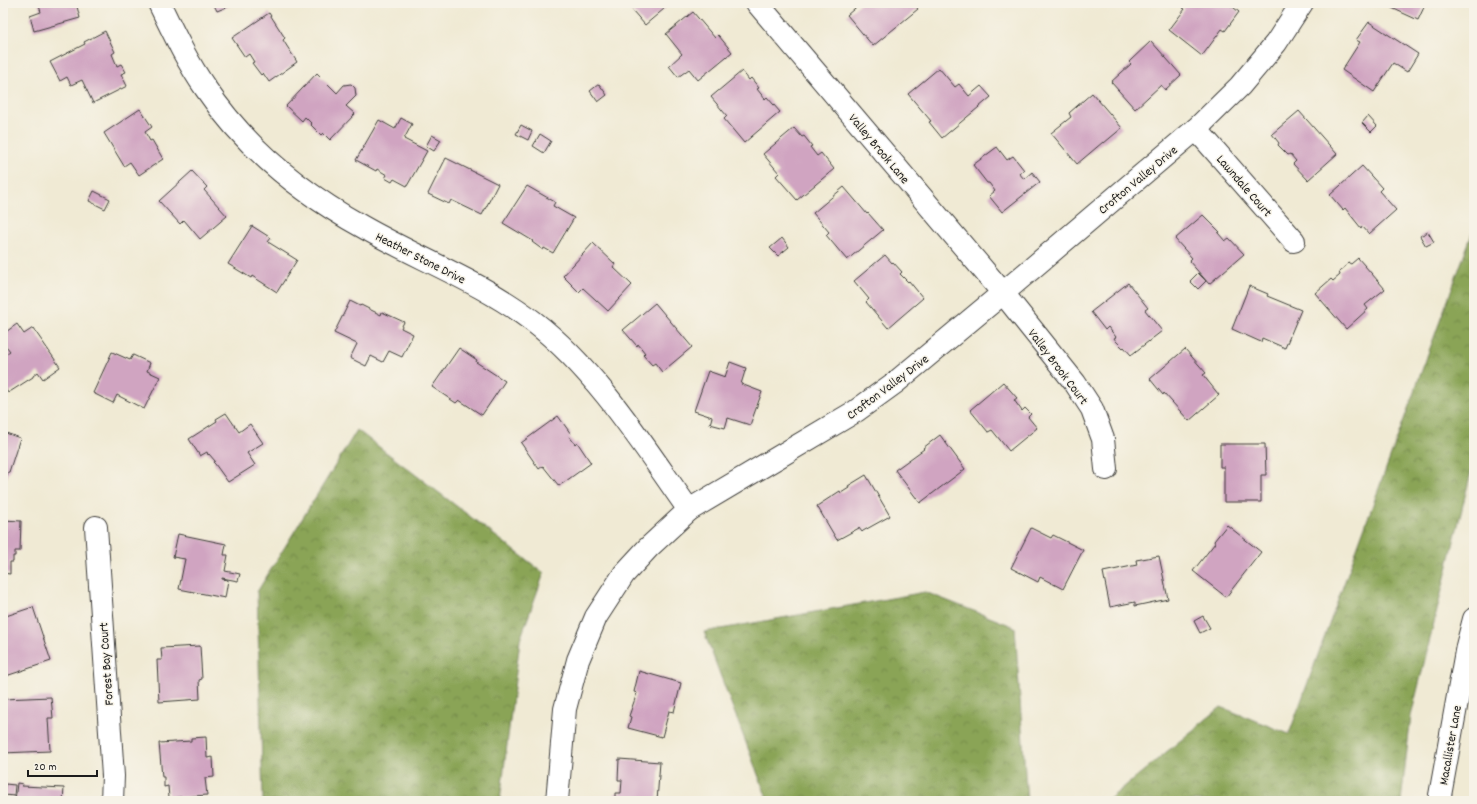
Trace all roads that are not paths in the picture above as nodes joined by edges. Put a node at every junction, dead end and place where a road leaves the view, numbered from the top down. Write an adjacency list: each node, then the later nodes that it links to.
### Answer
1 (159, 3): 8 (street, Heather Stone Drive)
2 (1302, 3): 4 (street, Crofton Valley Drive)
3 (764, 5): 6 (street, Valley Brook Lane)
4 (1196, 129): 5 (street, Lawndale Court); 6 (street, Crofton Valley Drive)
5 (1294, 241)
6 (1003, 294): 7 (street, Valley Brook Court); 8 (street, Crofton Valley Drive)
7 (1106, 469)
8 (689, 510): 12 (street, Crofton Valley Drive)
9 (96, 527): 11 (street, Forest Bay Court)
10 (1474, 619): 13 (street, Macallister Lane)
11 (112, 801)
12 (557, 801)
13 (1439, 801)

